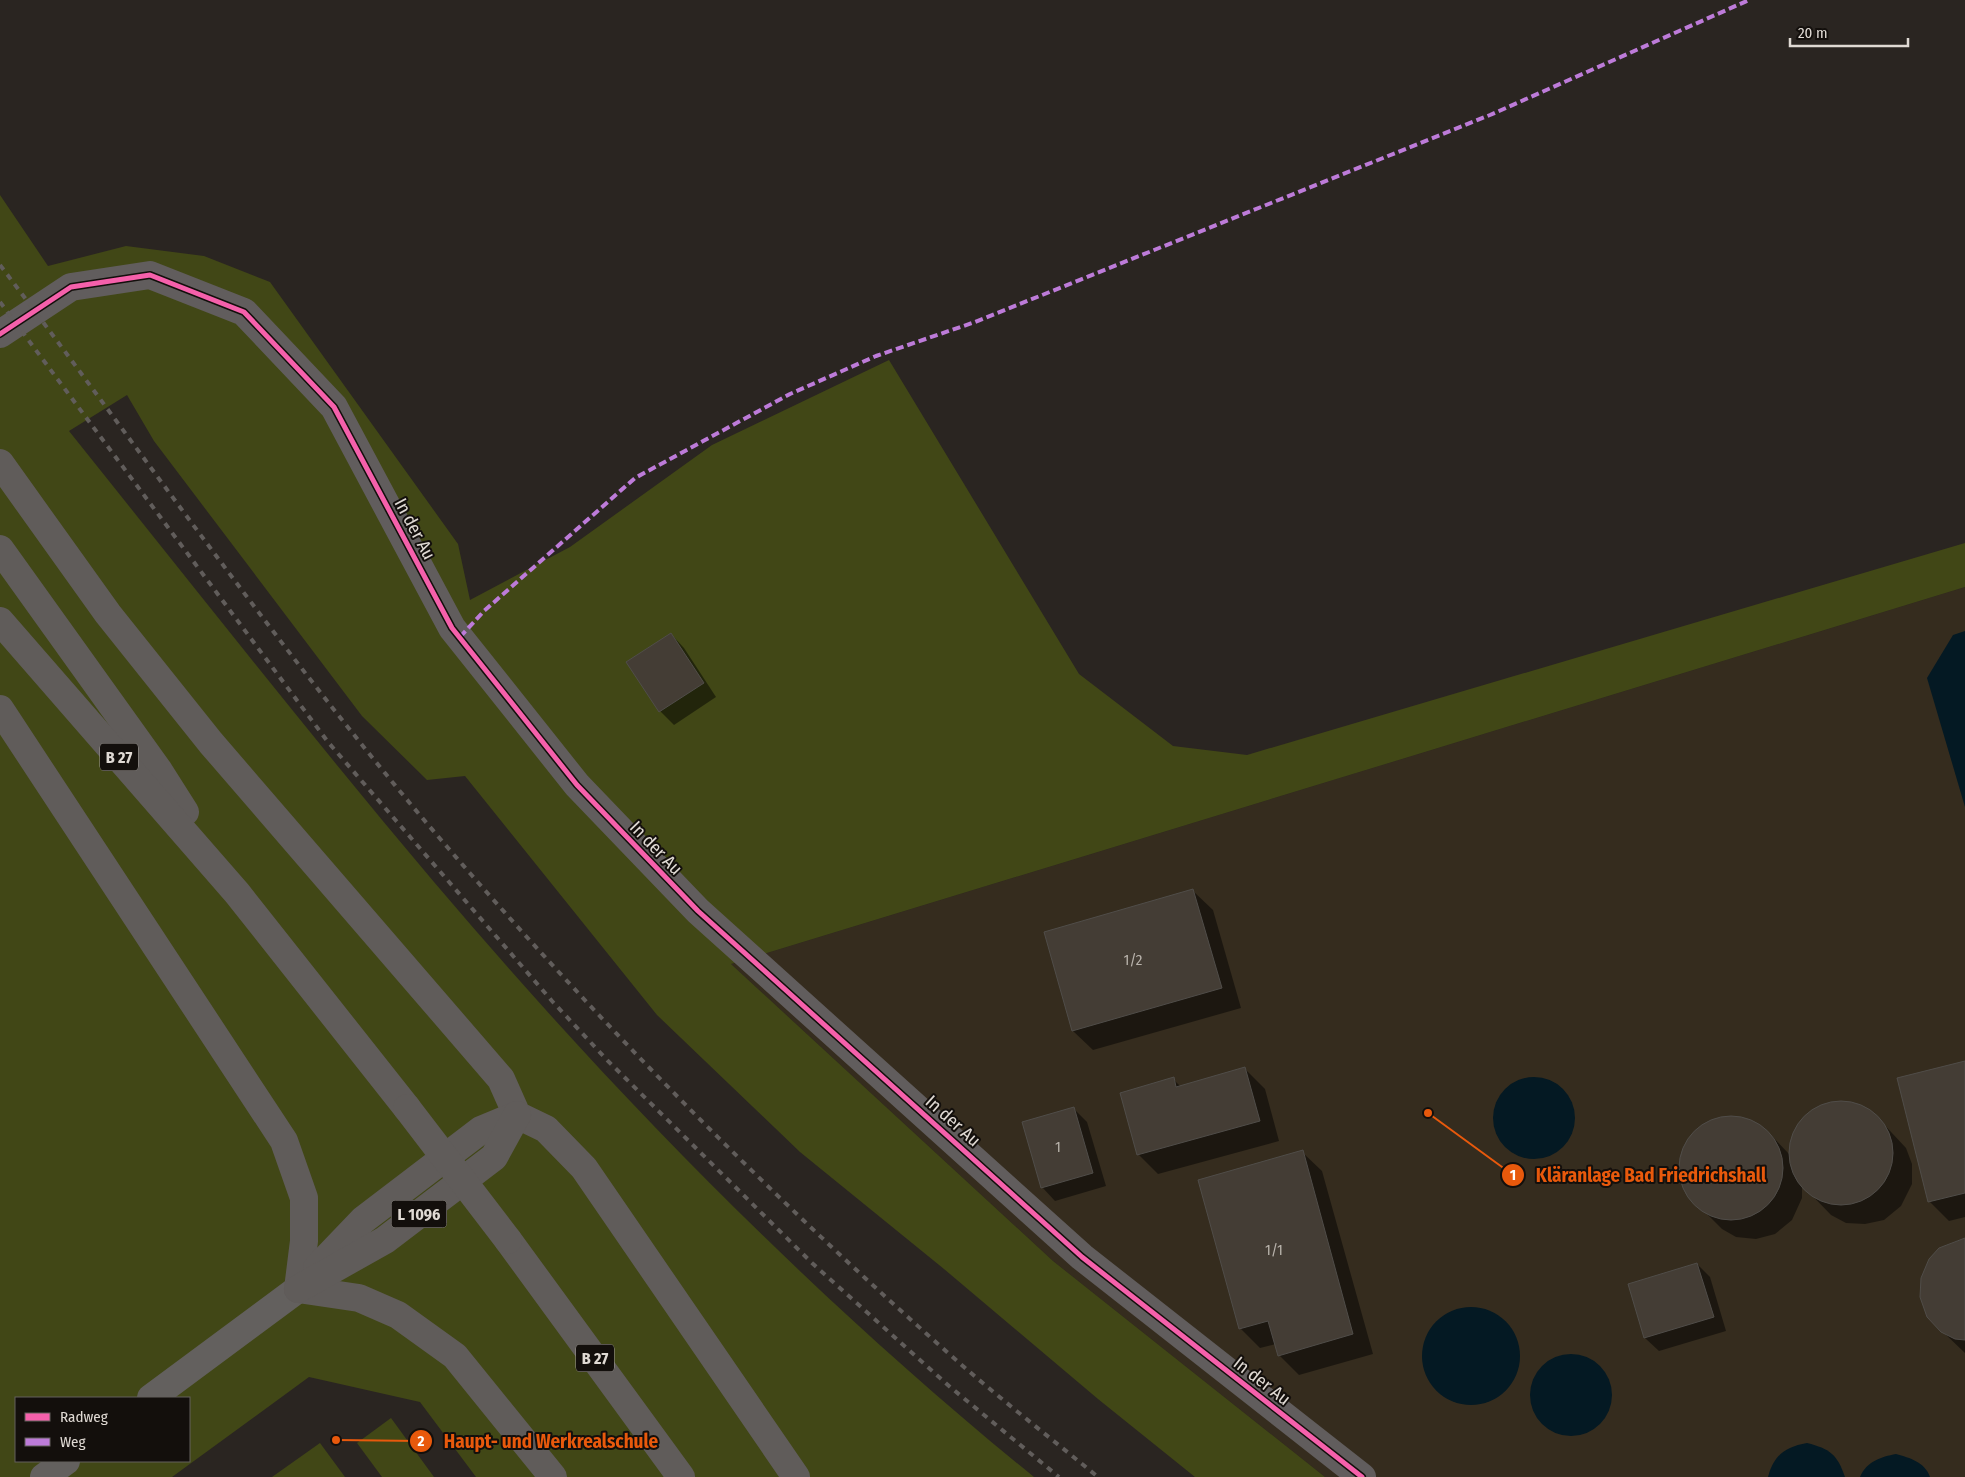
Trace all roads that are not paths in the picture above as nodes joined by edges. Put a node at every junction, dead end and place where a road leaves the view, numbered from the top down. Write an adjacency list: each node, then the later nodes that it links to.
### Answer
1 (0, 334): 15 (street, In der Au)
2 (0, 463): 7 (highway)
3 (0, 549): 6 (highway, B 27)
4 (0, 621): 6 (highway, B 27)
5 (0, 710): 8 (highway)
6 (237, 893): 13 (highway, B 27, bridge)
7 (517, 1115): 8 (highway, L 1096); 14 (highway)
8 (298, 1289): 9 (main road, L 1096); 12 (highway)
9 (151, 1397)
10 (65, 1462): 11 (main road)
11 (44, 1477)
12 (553, 1477)
13 (681, 1477)
14 (796, 1477)
15 (1362, 1477)

